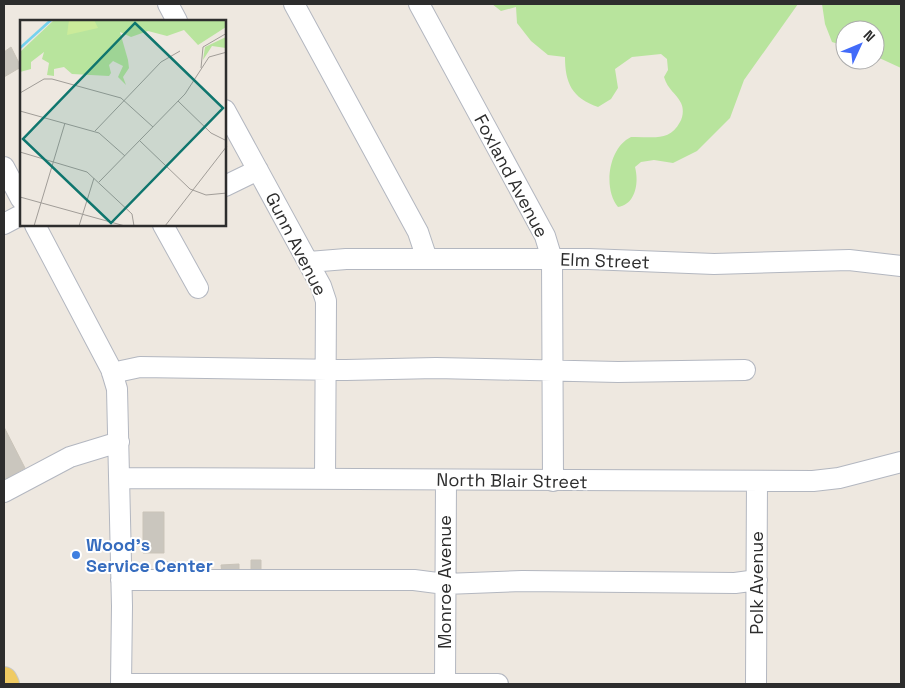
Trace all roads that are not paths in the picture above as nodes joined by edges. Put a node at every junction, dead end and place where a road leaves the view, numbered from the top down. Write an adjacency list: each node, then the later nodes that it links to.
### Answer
1 (168, 4): 4 (street)
2 (294, 4): 14 (street)
3 (419, 4): 15 (street, Foxland Avenue)
4 (176, 20)
5 (226, 112): 7 (street, Gunn Avenue)
6 (4, 167): 9 (street)
7 (258, 170): 8 (street); 16 (street, Gunn Avenue)
8 (226, 186)
9 (20, 197)
10 (20, 216): 11 (street)
11 (4, 224)
12 (36, 226): 22 (street)
13 (164, 226): 18 (street)
14 (427, 259): 15 (street, Elm Street); 16 (street, Elm Street)
15 (552, 259): 17 (street, Elm Street); 21 (street, Foxland Avenue)
16 (308, 262): 19 (street, Gunn Avenue)
17 (901, 266)
18 (198, 288)
19 (326, 370): 21 (street); 22 (street); 26 (street, Gunn Avenue)
20 (745, 370): 21 (street)
21 (554, 371): 28 (street, Foxland Avenue)
22 (112, 373): 23 (street)
23 (119, 442): 25 (street); 30 (street)
24 (901, 462): 29 (street, North Blair Street)
25 (120, 478): 26 (street, North Blair Street); 31 (street)
26 (325, 479): 27 (street, North Blair Street)
27 (446, 480): 28 (street, North Blair Street); 33 (street, Monroe Avenue)
28 (553, 481): 29 (street, North Blair Street)
29 (758, 481): 32 (street, Polk Avenue)
30 (4, 492)
31 (122, 580): 33 (street); 36 (street)
32 (757, 580): 33 (street); 40 (street, Polk Avenue)
33 (445, 584): 38 (street, Monroe Avenue)
34 (4, 680): 35 (main road)
35 (6, 684)
36 (121, 684): 37 (street)
37 (227, 684): 38 (street)
38 (445, 684): 39 (street)
39 (498, 684)
40 (756, 684)

